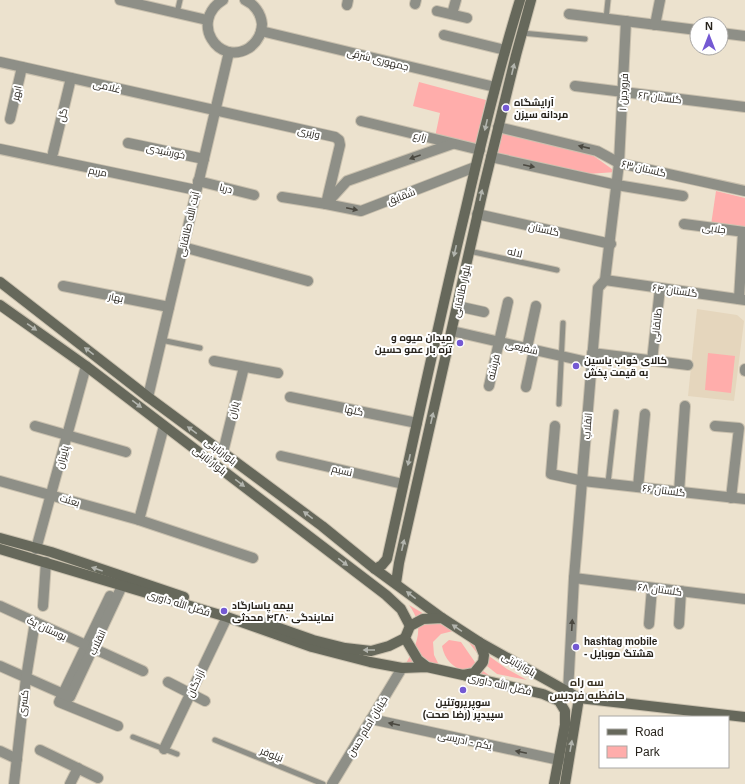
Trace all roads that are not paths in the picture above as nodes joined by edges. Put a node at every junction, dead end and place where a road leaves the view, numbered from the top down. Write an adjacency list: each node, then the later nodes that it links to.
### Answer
1 (120, 0): 10 (street)
2 (180, 0): 12 (lane)
3 (223, 0): 17 (street)
4 (245, 0): 21 (street)
5 (456, 0): 13 (street)
6 (520, 0): 27 (main road, بلوار طالقانی)
7 (531, 0): 22 (main road, بلوار طالقانی)
8 (608, 0): 16 (lane)
9 (660, 0): 19 (street)
10 (139, 2): 12 (street)
11 (438, 10): 13 (street)
12 (177, 13): 17 (street)
13 (452, 14): 15 (street)
14 (569, 14): 16 (street)
15 (467, 18)
16 (606, 19): 18 (street)
17 (207, 20): 28 (street)
18 (626, 21): 19 (street); 34 (street, فروردین ۱)
19 (655, 25): 20 (street)
20 (689, 29)
21 (261, 31): 28 (street); 33 (street, جمهوری شرقی)
22 (522, 33): 26 (lane); 39 (main road, بلوار طالقانی, one-way to 22)
23 (729, 34): 25 (street)
24 (444, 35): 27 (street)
25 (745, 36)
26 (585, 40)
27 (505, 50): 33 (main road, بلوار طالقانی)
28 (228, 52): 36 (street, آیت الله طالقانی)
29 (0, 62): 30 (street, غلامی)
30 (22, 67): 31 (street, غلامی); 37 (street, ابهر)
31 (71, 78): 36 (street, غلامی); 44 (street, گل)
32 (575, 86): 34 (street, گلستان ۶۲)
33 (495, 87): 43 (main road, بلوار طالقانی, one-way to 43)
34 (623, 92): 35 (street, گلستان ۶۲); 47 (street, فروردین ۱)
35 (745, 107)
36 (215, 111): 46 (street, آیت الله طالقانی); 55 (street, وزیری)
37 (10, 119)
38 (361, 121): 41 (street, زارع)
39 (498, 127): 45 (main road, بلوار طالقانی); 47 (street, گلستان ۶۳, one-way to 39)
40 (128, 143): 46 (street, خورشیدی)
41 (452, 144): 43 (street, زارع); 55 (street, one-way to 55)
42 (0, 149): 50 (street, مریم)
43 (480, 150): 48 (main road, بلوار طالقانی)
44 (54, 153)
45 (491, 157): 49 (street, گلستان ۶۳, one-way to 49); 56 (main road, بلوار طالقانی, one-way to 45)
46 (204, 159): 50 (street, آیت الله طالقانی)
47 (619, 163): 49 (street, انقلاب); 51 (street, گلستان ۶۳)
48 (475, 167): 55 (street, شقایق, one-way to 48); 97 (main road, بلوار طالقانی, one-way to 97)
49 (617, 185): 53 (street, گلستان ۶۳); 59 (street, انقلاب)
50 (197, 186): 52 (street, دریا); 60 (street, آیت الله طالقانی)
51 (745, 191)
52 (254, 194)
53 (683, 196)
54 (282, 197): 55 (street, شقایق)
55 (326, 204)
56 (477, 214): 59 (street, گلستان); 61 (main road, بلوار طالقانی)
57 (684, 224): 58 (street, جلایی)
58 (744, 232): 68 (street, جلایی)
59 (610, 244): 63 (street, انقلاب)
60 (183, 247): 64 (street); 73 (street, آیت الله طالقانی)
61 (469, 251): 62 (lane, لاله); 71 (main road, بلوار طالقانی)
62 (557, 270)
63 (605, 280): 67 (street, گلستان ۶۴); 82 (street, انقلاب)
64 (308, 281)
65 (2, 284): 91 (main road, بلوارثابتی, one-way to 65)
66 (63, 286): 73 (street, بهار)
67 (660, 288): 68 (street, گلستان ۶۴); 84 (street, طالقانی)
68 (742, 299)
69 (508, 302): 78 (street, فرشته)
70 (0, 305): 86 (main road, بلوار ثابتی, one-way to 86)
71 (457, 306): 74 (street); 76 (main road, بلوار طالقانی)
72 (536, 306): 80 (street)
73 (169, 307): 77 (street, آیت الله طالقانی)
74 (484, 312)
75 (563, 323): 81 (lane)
76 (452, 331): 78 (street, شفیعی); 125 (main road, بلوار طالقانی, one-way to 76)
77 (161, 340): 79 (lane); 91 (street, آیت الله طالقانی)
78 (499, 342): 80 (street, شفیعی); 89 (street, فرشته)
79 (200, 348)
80 (530, 349): 81 (street, شفیعی); 90 (street)
81 (562, 356): 82 (street, شفیعی); 93 (lane)
82 (592, 358): 84 (street, شفیعی); 110 (street, انقلاب)
83 (214, 361): 87 (street)
84 (652, 361): 85 (street, شفیعی)
85 (688, 365)
86 (86, 366): 99 (main road, بلوار ثابتی, one-way to 99); 102 (street, پاییزان)
87 (244, 367): 88 (street); 104 (street, یاران)
88 (278, 373)
89 (489, 386)
90 (526, 387)
91 (148, 397): 104 (main road, بلوارثابتی, one-way to 91)
92 (290, 397): 97 (street, گلها)
93 (559, 404)
94 (685, 406): 114 (street)
95 (616, 412): 112 (lane)
96 (645, 414): 113 (street)
97 (417, 423): 111 (main road, بلوار طالقانی, one-way to 111)
98 (36, 426): 102 (street)
99 (164, 426): 107 (main road, بلوار ثابتی); 118 (street)
100 (555, 426): 110 (street, گلستان ۶۶)
101 (715, 426): 116 (street)
102 (68, 435): 103 (street); 115 (street, پاییزان)
103 (126, 452)
104 (223, 452): 106 (main road, بلوارثابتی); 107 (main road)
105 (281, 456): 111 (street, نسیم)
106 (232, 459): 108 (main road); 126 (main road, بلوارثابتی, one-way to 106)
107 (213, 462): 108 (main road, بلوار ثابتی)
108 (223, 471): 140 (main road, بلوار ثابتی, one-way to 140)
109 (0, 481): 115 (street, بعثت)
110 (583, 481): 112 (street, گلستان ۶۶); 127 (street, انقلاب)
111 (403, 484): 123 (main road, بلوار طالقانی)
112 (608, 484): 113 (street, گلستان ۶۶)
113 (638, 487): 114 (street, گلستان ۶۶)
114 (679, 492): 116 (street, گلستان ۶۶)
115 (52, 495): 118 (street, بعثت); 121 (street, پاییزان)
116 (731, 498): 117 (street, گلستان ۶۶)
117 (745, 499)
118 (139, 520): 122 (street, بعثت)
119 (0, 538): 121 (main road, فضل الله داوری)
120 (0, 549): 124 (main road, فضل الله داوری)
121 (36, 549): 141 (main road, فضل الله داوری, one-way to 121)
122 (253, 558)
123 (387, 559): 125 (main road); 126 (main road)
124 (46, 562): 129 (main road, فضل الله داوری); 134 (street)
125 (399, 563): 128 (main road, بلوار طالقانی)
126 (375, 569): 128 (main road, بلوارثابتی)
127 (574, 578): 130 (street, گلستان ۶۸); 151 (street, انقلاب, one-way to 127)
128 (396, 583): 136 (main road, بلوارثابتی, one-way to 128)
129 (119, 585): 135 (main road, فضل الله داوری); 143 (street, انقلاب)
130 (652, 588): 131 (street, گلستان ۶۸); 138 (street)
131 (681, 591): 132 (street, گلستان ۶۸); 139 (street)
132 (745, 599)
133 (0, 606): 137 (street, بوستان یک)
134 (43, 606)
135 (227, 617): 146 (main road, فضل الله داوری); 152 (street, آزادگان)
136 (442, 618): 140 (main road); 142 (main road, one-way to 136)
137 (35, 622): 143 (street, بوستان یک); 149 (street, کسری)
138 (649, 624)
139 (679, 624)
140 (410, 626): 141 (main road)
141 (405, 638): 145 (main road)
142 (479, 642): 148 (main road); 151 (main road, بلوارثابتی)
143 (90, 647): 147 (street, بوستان یک); 153 (street, انقلاب)
144 (0, 666): 149 (street)
145 (427, 667): 146 (main road, فضل الله داوری); 148 (main road)
146 (402, 668): 157 (street, خیابان امام حسن)
147 (143, 671)
148 (463, 675): 166 (main road, فضل الله داوری)
149 (26, 678): 153 (street); 165 (street, کسری)
150 (168, 682): 152 (street)
151 (568, 692): 154 (main road, بلوارثابتی)
152 (191, 694): 155 (street); 161 (street, آزادگان)
153 (67, 696): 158 (street)
154 (579, 698): 156 (main road); 174 (main road, one-way to 154)
155 (205, 701)
156 (745, 717)
157 (371, 719): 166 (street, یکم - ادریسی, one-way to 157); 172 (street, خیابان امام حسن)
158 (118, 726)
159 (133, 737): 161 (lane)
160 (215, 740): 171 (lane, نیلوفر)
161 (164, 749): 164 (lane)
162 (40, 750): 167 (street)
163 (0, 751): 165 (street)
164 (176, 754)
165 (17, 759): 169 (street, کسری)
166 (559, 760): 173 (main road)
167 (78, 768): 168 (street); 170 (street)
168 (98, 778)
169 (14, 784)
170 (70, 784)
171 (323, 784)
172 (332, 784)
173 (554, 784)
174 (565, 784)

